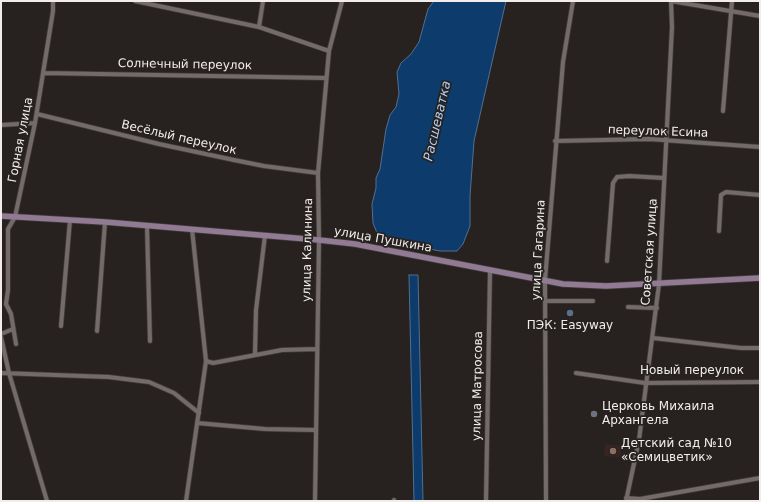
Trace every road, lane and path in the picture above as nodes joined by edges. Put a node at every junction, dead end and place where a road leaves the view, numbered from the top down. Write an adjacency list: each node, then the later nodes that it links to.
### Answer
1 (53, 1): 12 (street, Горная улица)
2 (135, 1): 10 (street)
3 (263, 1): 10 (street)
4 (342, 1): 11 (street, улица Калинина)
5 (573, 1): 19 (street, улица Гагарина)
6 (671, 1): 8 (street); 18 (street, Советская улица)
7 (732, 1): 8 (street)
8 (731, 11): 9 (street); 14 (street)
9 (760, 16)
10 (258, 27): 11 (street)
11 (329, 51): 13 (street, улица Калинина)
12 (43, 72): 13 (street, Солнечный переулок); 15 (street, Горная улица)
13 (326, 78): 21 (street, улица Калинина)
14 (723, 111)
15 (37, 114): 16 (street, Горная улица); 21 (street, Весёлый переулок)
16 (35, 123): 17 (street); 25 (street, Горная улица)
17 (1, 125)
18 (666, 140): 19 (street, переулок Есина); 20 (street, переулок Есина); 22 (street, Советская улица)
19 (555, 141): 36 (street, улица Гагарина)
20 (760, 147)
21 (318, 173): 32 (street, улица Калинина)
22 (664, 178): 33 (street); 37 (street, Советская улица)
23 (760, 195): 30 (street)
24 (1, 216): 25 (main road, улица Пушкина)
25 (15, 217): 26 (main road, улица Пушкина); 40 (street, Горная улица)
26 (70, 220): 27 (main road, улица Пушкина); 44 (street)
27 (105, 222): 28 (main road, улица Пушкина); 46 (street)
28 (147, 226): 29 (main road, улица Пушкина); 49 (street)
29 (192, 230): 31 (main road, улица Пушкина); 54 (street)
30 (720, 231)
31 (265, 235): 32 (main road, улица Пушкина); 53 (street)
32 (319, 240): 34 (main road, улица Пушкина); 52 (street, улица Калинина)
33 (607, 261)
34 (490, 272): 36 (main road, улица Пушкина); 68 (street, улица Матросова)
35 (760, 278): 37 (main road, улица Пушкина)
36 (546, 280): 37 (main road, улица Пушкина); 39 (street, улица Гагарина)
37 (659, 284): 43 (street, Советская улица)
38 (593, 301): 39 (street)
39 (546, 302): 69 (street, улица Гагарина)
40 (6, 304): 41 (street); 45 (street, Горная улица)
41 (1, 305)
42 (628, 306): 43 (street)
43 (657, 308): 48 (street, Советская улица)
44 (61, 326)
45 (13, 329): 47 (street); 50 (street, Горная улица)
46 (97, 331)
47 (1, 336): 56 (street)
48 (653, 338): 51 (street); 59 (street, Советская улица)
49 (150, 341)
50 (16, 344)
51 (760, 348)
52 (317, 349): 53 (street); 62 (street, улица Калинина)
53 (255, 354): 54 (street)
54 (206, 361): 60 (street)
55 (1, 373): 56 (street)
56 (9, 373): 60 (street); 65 (street)
57 (576, 373): 59 (street, Новый переулок)
58 (760, 382): 59 (street, Новый переулок)
59 (645, 383): 64 (street, Советская улица)
60 (199, 413): 61 (street)
61 (197, 422): 62 (street); 66 (street)
62 (315, 430): 67 (street, улица Калинина)
63 (760, 478): 64 (street)
64 (626, 500)
65 (47, 501)
66 (186, 501)
67 (315, 501)
68 (486, 501)
69 (546, 501)

